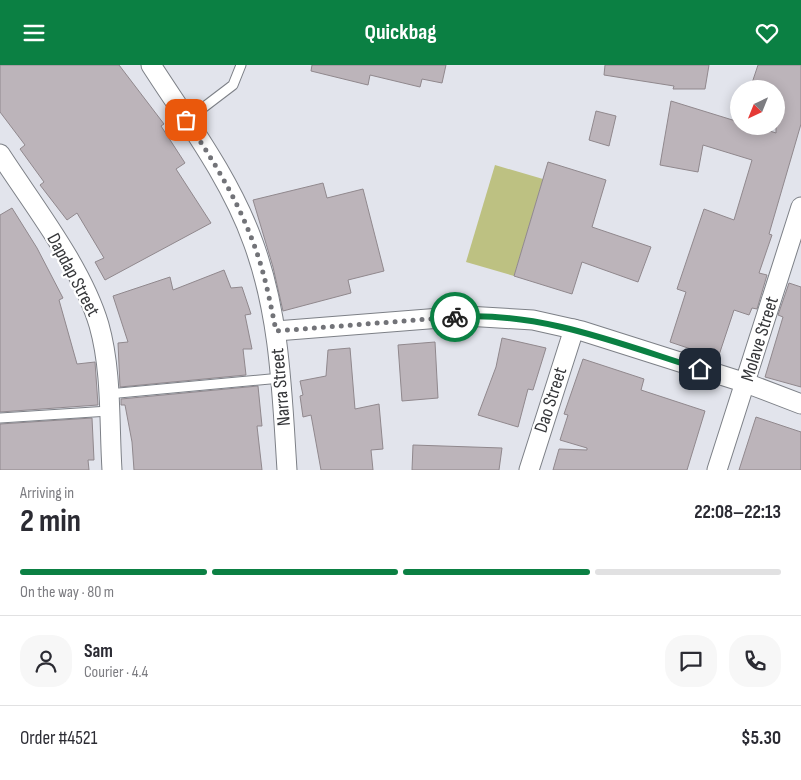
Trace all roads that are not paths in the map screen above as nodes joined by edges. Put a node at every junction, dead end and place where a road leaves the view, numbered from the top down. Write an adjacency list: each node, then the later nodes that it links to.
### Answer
1 (151, 65): 3 (street, Narra Street)
2 (240, 65): 3 (lane)
3 (186, 120): 7 (street, Narra Street)
4 (0, 153): 10 (street, Dapdap Street)
5 (801, 207): 9 (street, Molave Street)
6 (574, 329): 7 (street); 9 (street); 15 (street, Dao Street)
7 (276, 331): 8 (street, Narra Street)
8 (281, 378): 10 (lane); 14 (street, Narra Street)
9 (746, 383): 11 (street); 16 (street, Molave Street)
10 (108, 403): 12 (lane); 13 (street, Dapdap Street)
11 (801, 404)
12 (0, 418)
13 (112, 470)
14 (288, 470)
15 (529, 470)
16 (717, 470)

